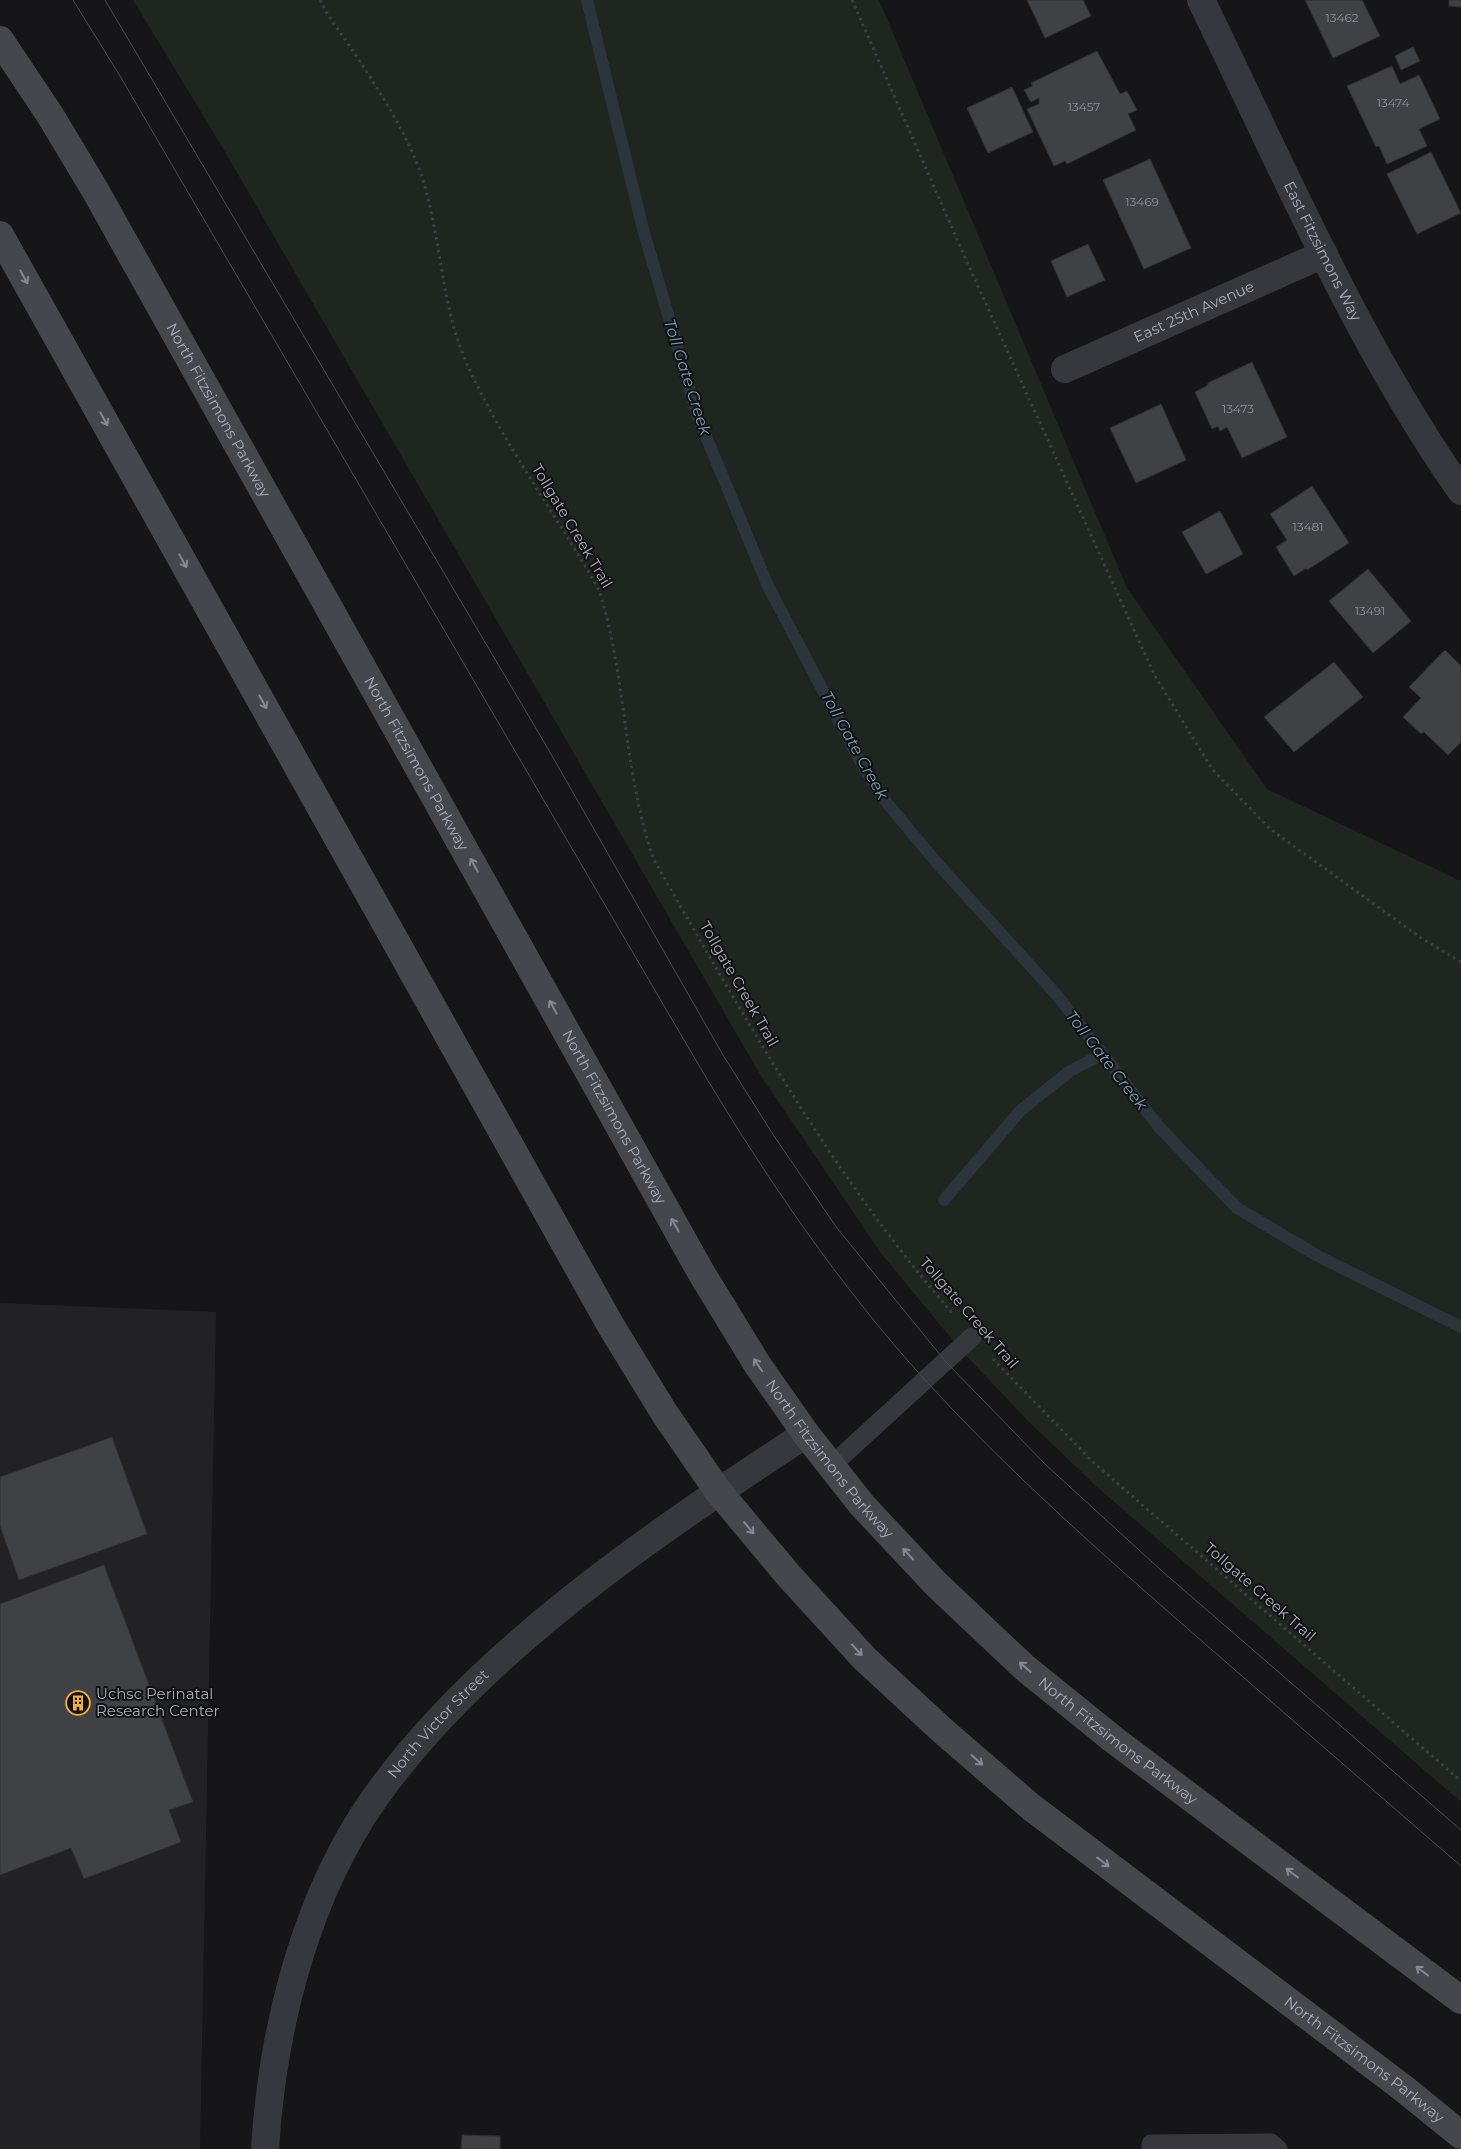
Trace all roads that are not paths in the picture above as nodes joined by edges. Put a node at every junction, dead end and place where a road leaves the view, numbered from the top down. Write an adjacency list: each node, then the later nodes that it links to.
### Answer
1 (1201, 0): 4 (street, East Fitzsimons Way)
2 (0, 40): 8 (main road, North Fitzsimons Parkway, one-way to 2)
3 (0, 235): 10 (main road, North Fitzsimons Parkway, one-way to 10)
4 (1324, 254): 5 (street, East 25th Avenue); 6 (street, East Fitzsimons Way)
5 (1065, 369)
6 (1461, 491)
7 (972, 1337): 9 (lane)
8 (806, 1434): 9 (main road, North Fitzsimons Parkway); 10 (street, North Victor Street)
9 (831, 1466): 11 (main road, North Fitzsimons Parkway, one-way to 9)
10 (718, 1491): 12 (main road, North Fitzsimons Parkway, one-way to 12); 13 (street, North Victor Street)
11 (1461, 2000)
12 (1461, 2135)
13 (265, 2149)
14 (1151, 2149): 15 (lane)
15 (1278, 2149)

